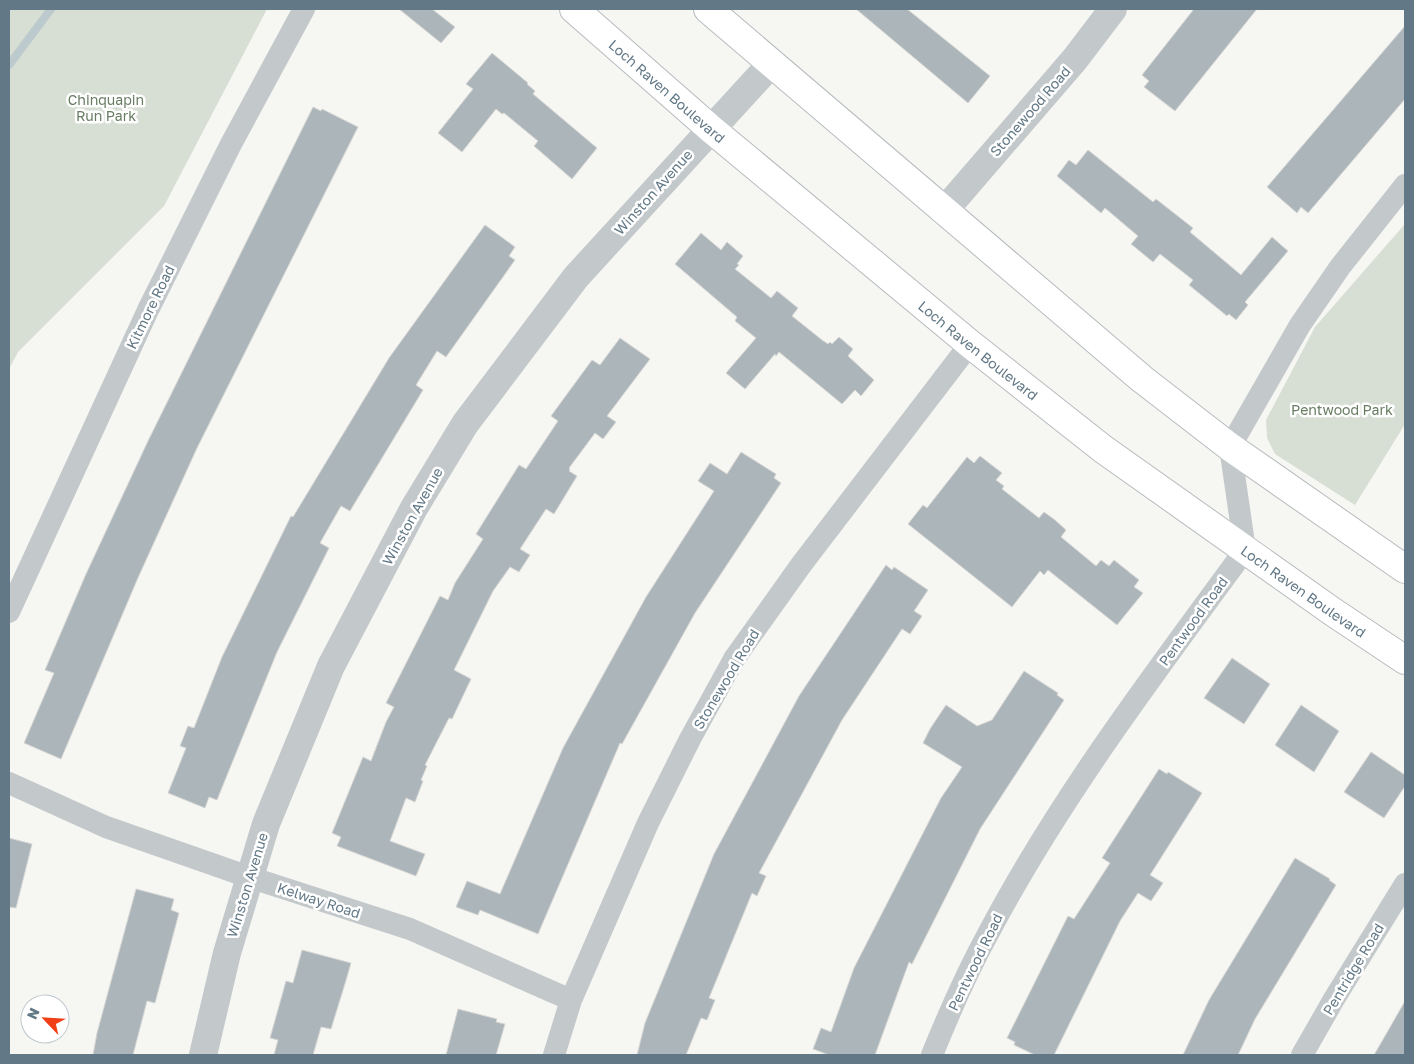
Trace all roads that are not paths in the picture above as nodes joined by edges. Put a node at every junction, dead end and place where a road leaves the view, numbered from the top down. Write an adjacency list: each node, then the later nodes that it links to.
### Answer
1 (304, 9): 13 (street, Kitmore Road)
2 (574, 9): 6 (main road, Loch Raven Boulevard)
3 (708, 9): 5 (main road)
4 (1113, 9): 8 (street, Stonewood Road)
5 (772, 62): 6 (street, Winston Avenue); 8 (main road)
6 (711, 128): 9 (main road, Loch Raven Boulevard); 16 (street, Winston Avenue)
7 (1405, 185): 10 (street)
8 (944, 211): 10 (main road)
9 (970, 344): 11 (main road, Loch Raven Boulevard); 18 (street, Stonewood Road)
10 (1230, 447): 11 (street); 12 (main road)
11 (1245, 550): 14 (main road, Loch Raven Boulevard); 21 (street, Pentwood Road)
12 (1405, 569)
13 (9, 612)
14 (1405, 660)
15 (9, 783): 16 (street, Kelway Road)
16 (249, 878): 18 (street, Kelway Road); 19 (street, Winston Avenue)
17 (1405, 884): 22 (street, Pentridge Road)
18 (571, 1000): 20 (street, Stonewood Road)
19 (203, 1055)
20 (554, 1055)
21 (932, 1055)
22 (1302, 1055)

